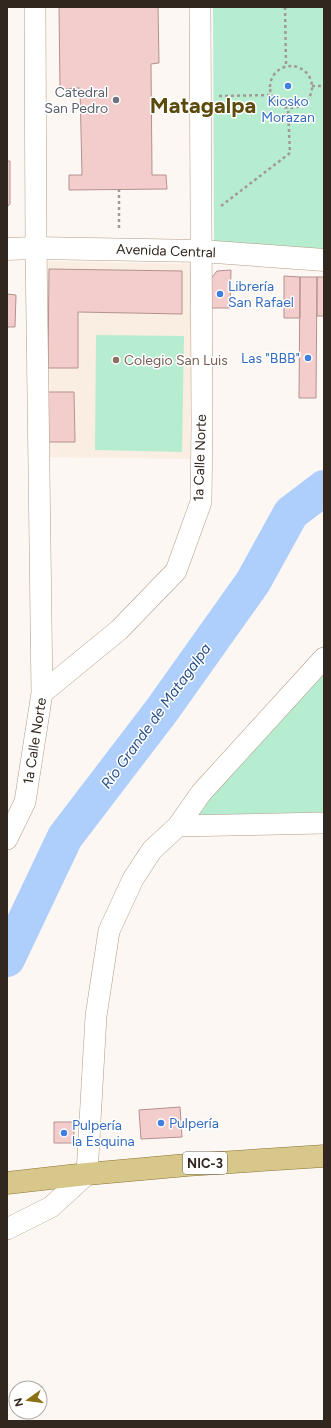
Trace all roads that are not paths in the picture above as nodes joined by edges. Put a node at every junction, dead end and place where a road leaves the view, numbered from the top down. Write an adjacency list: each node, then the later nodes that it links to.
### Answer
1 (35, 7): 3 (street)
2 (200, 7): 5 (street, 1a Calle Norte)
3 (36, 248): 4 (street, Avenida Central); 5 (street, Avenida Central); 8 (street)
4 (7, 249)
5 (201, 251): 6 (street, Avenida Central); 8 (street, 1a Calle Norte)
6 (324, 260)
7 (324, 658): 10 (street)
8 (42, 693): 11 (street, 1a Calle Norte)
9 (324, 823): 10 (street)
10 (178, 826): 13 (street)
11 (7, 839)
12 (324, 1156): 13 (main road, NIC-3)
13 (87, 1174): 14 (main road, NIC-3); 15 (street)
14 (7, 1183)
15 (7, 1228)

